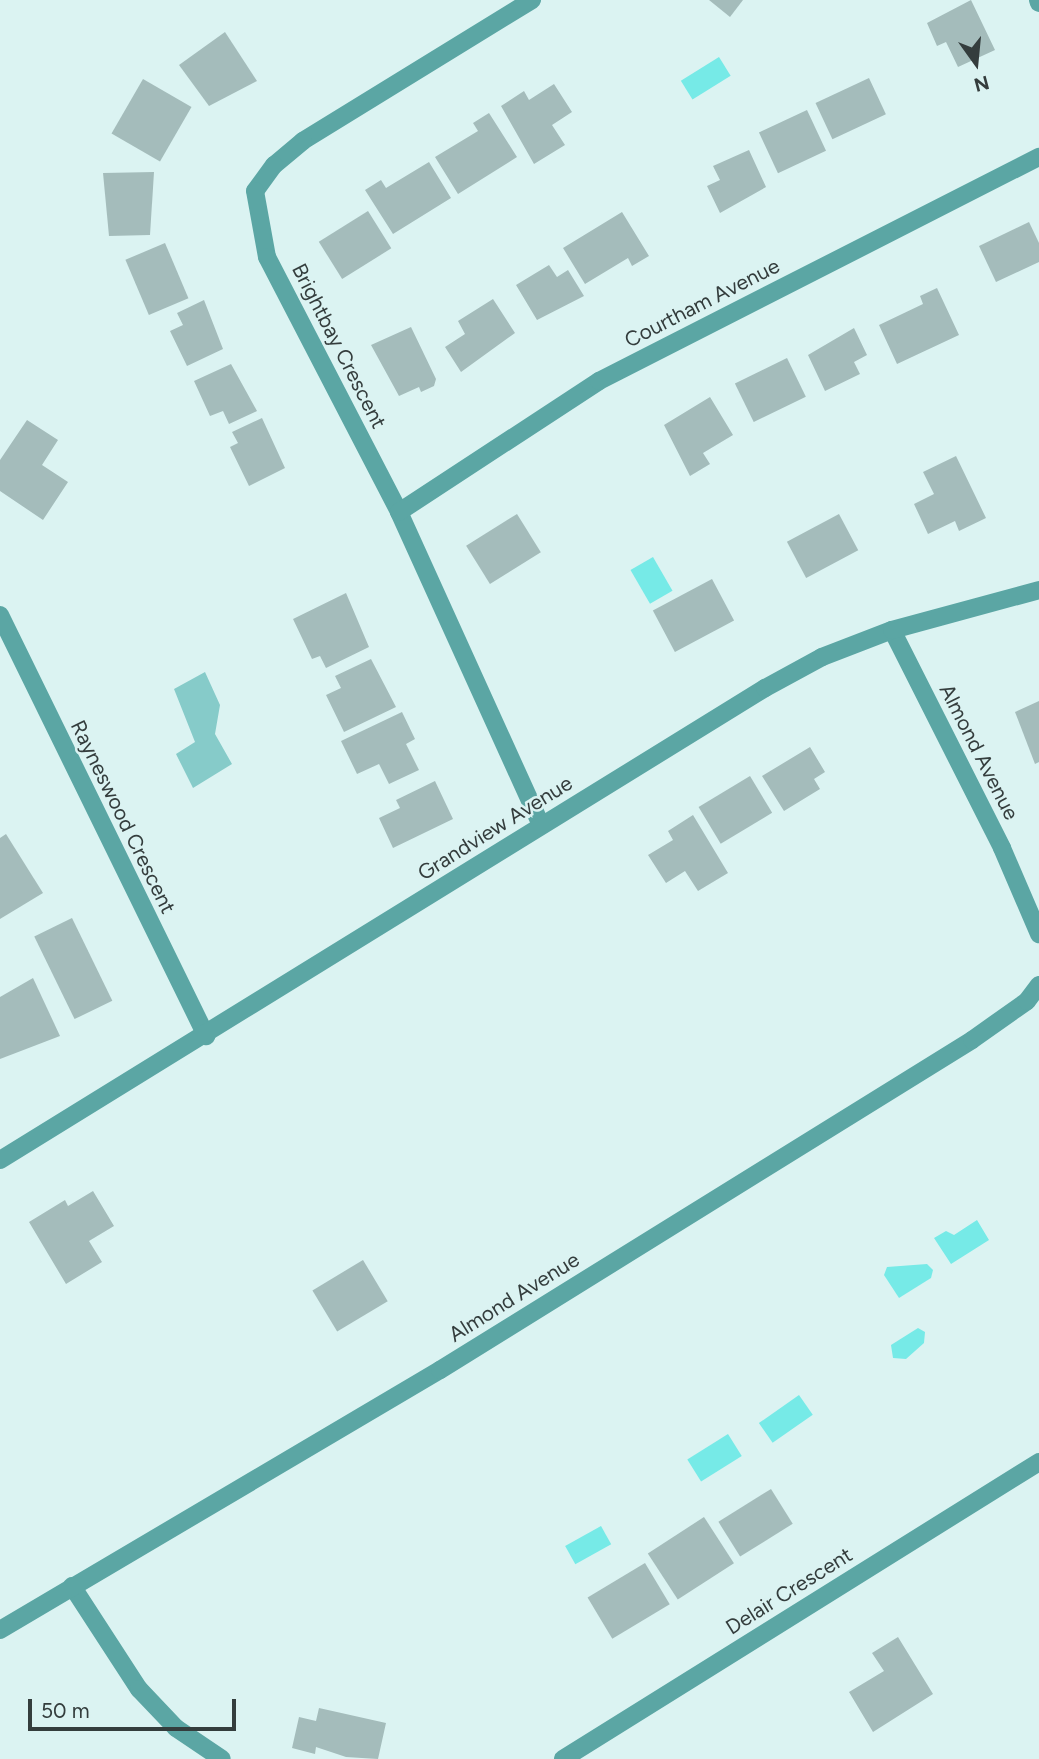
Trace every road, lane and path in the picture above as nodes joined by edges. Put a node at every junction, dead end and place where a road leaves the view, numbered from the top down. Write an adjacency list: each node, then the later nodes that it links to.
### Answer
1 (533, 0): 3 (street, Brightbay Crescent)
2 (1039, 157): 3 (street, Courtham Avenue)
3 (399, 512): 7 (street, Brightbay Crescent)
4 (1039, 590): 6 (street, Grandview Avenue)
5 (0, 615): 10 (street, Rayneswood Crescent)
6 (892, 630): 7 (street, Grandview Avenue); 8 (street, Almond Avenue)
7 (541, 825): 10 (street, Grandview Avenue)
8 (1039, 934)
9 (1039, 985): 13 (street, Almond Avenue)
10 (206, 1036): 11 (street, Grandview Avenue)
11 (0, 1160)
12 (1039, 1462): 16 (street, Delair Crescent)
13 (72, 1586): 14 (street, Almond Avenue); 15 (street)
14 (0, 1630)
15 (222, 1759)
16 (563, 1759)

